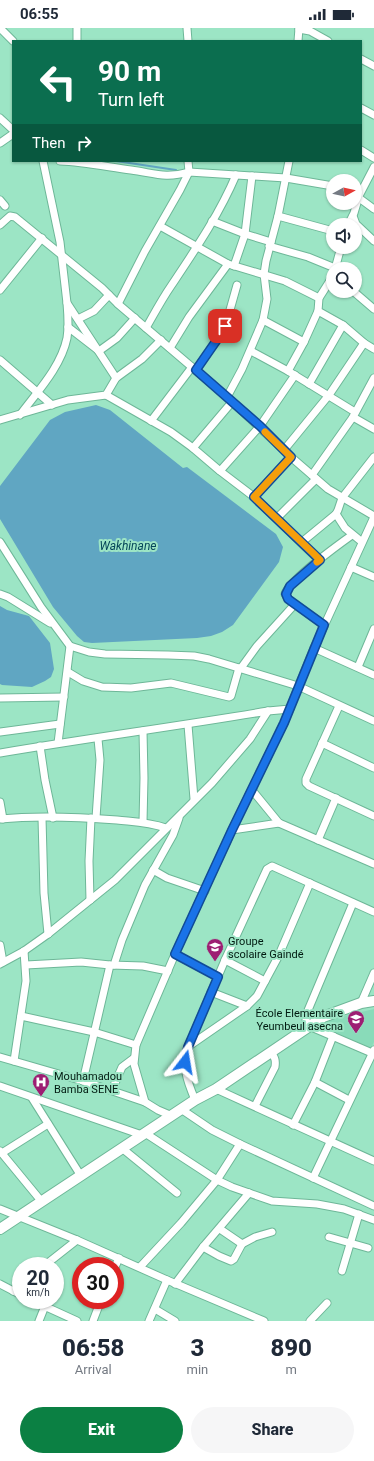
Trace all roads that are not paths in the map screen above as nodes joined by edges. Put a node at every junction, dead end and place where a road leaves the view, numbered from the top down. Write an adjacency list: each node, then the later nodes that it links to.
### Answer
1 (0, 28): 5 (street)
2 (77, 28): 6 (street)
3 (187, 28): 7 (street)
4 (299, 28): 8 (street); 9 (street)
5 (12, 40)
6 (77, 40)
7 (188, 40)
8 (298, 40)
9 (326, 40)
10 (362, 60): 11 (street)
11 (374, 66)
12 (362, 109): 13 (street)
13 (374, 115)
14 (0, 118): 15 (street)
15 (12, 129)
16 (12, 135): 17 (street)
17 (0, 143)
18 (362, 151): 19 (street)
19 (374, 158)
20 (43, 162): 47 (street)
21 (68, 162): 25 (street)
22 (188, 162): 25 (street)
23 (289, 162): 28 (street)
24 (374, 167): 30 (street)
25 (189, 172): 26 (street); 40 (street)
26 (236, 175): 27 (street); 38 (street)
27 (252, 176): 28 (street); 42 (street)
28 (286, 178): 29 (street); 36 (street)
29 (326, 185)
30 (362, 187)
31 (362, 199): 34 (street)
32 (0, 200): 33 (street)
33 (5, 206)
34 (374, 208)
35 (354, 210): 37 (street)
36 (278, 216): 41 (street); 45 (street)
37 (352, 217): 44 (street)
38 (212, 221): 42 (street); 46 (street)
39 (0, 225): 43 (street)
40 (160, 226): 46 (street); 58 (street)
41 (326, 230)
42 (245, 234): 45 (street); 49 (street)
43 (42, 238): 47 (street); 53 (street)
44 (374, 241)
45 (270, 244): 48 (street); 50 (street)
46 (197, 247): 49 (street); 66 (street)
47 (61, 254): 54 (street); 57 (street)
48 (326, 264)
49 (231, 265): 50 (street); 70 (street)
50 (264, 274): 55 (street); 63 (street)
51 (237, 285): 75 (street)
52 (326, 287): 55 (street)
53 (0, 290)
54 (109, 295): 58 (street); 62 (street)
55 (319, 298): 60 (street)
56 (361, 298): 59 (street)
57 (68, 303): 62 (street); 65 (street)
58 (118, 304): 61 (street)
59 (374, 309)
60 (318, 311): 64 (street); 68 (street)
61 (135, 318): 66 (street); 72 (street)
62 (78, 320): 72 (street)
63 (263, 320): 68 (street); 73 (street)
64 (343, 325): 69 (street); 80 (street)
65 (68, 327): 72 (street); 81 (street)
66 (146, 328): 67 (street)
67 (161, 340): 70 (street); 78 (street)
68 (304, 342): 76 (street)
69 (364, 343): 71 (street); 83 (street)
70 (170, 348): 75 (street)
71 (374, 350)
72 (99, 351): 78 (street)
73 (251, 351): 76 (street); 84 (street)
74 (0, 360): 81 (street)
75 (194, 368): 84 (street); 89 (street)
76 (288, 371): 77 (street)
77 (295, 375): 80 (street); 90 (street)
78 (116, 378): 82 (street)
79 (374, 378): 86 (street)
80 (309, 384): 83 (street)
81 (37, 392): 85 (street); 87 (street)
82 (106, 395): 85 (street); 89 (street)
83 (329, 395): 86 (street); 93 (street)
84 (229, 399): 90 (street); 92 (street)
85 (52, 405): 87 (street)
86 (354, 414): 91 (street); 97 (street)
87 (20, 415): 88 (street)
88 (1, 419)
89 (151, 421): 92 (street)
90 (260, 426): 93 (street); 96 (street)
91 (374, 429)
92 (194, 448): 96 (street)
93 (284, 450): 94 (street)
94 (291, 457): 97 (street); 98 (street)
95 (374, 457): 99 (street)
96 (220, 471): 98 (street)
97 (314, 477): 99 (street); 102 (street)
98 (254, 497): 102 (street)
99 (342, 498): 100 (street); 101 (street)
100 (336, 514): 103 (street); 105 (street)
101 (374, 517): 106 (street)
102 (277, 518): 105 (street)
103 (352, 535): 106 (street); 109 (street)
104 (0, 542): 107 (street)
105 (302, 542): 109 (street)
106 (362, 542): 110 (street)
107 (5, 549): 108 (street); 114 (street)
108 (0, 555)
109 (320, 560): 113 (street)
110 (351, 567): 111 (street); 115 (street)
111 (374, 577)
112 (0, 594): 114 (street)
113 (295, 604): 115 (street); 120 (street)
114 (53, 625): 117 (street)
115 (324, 625): 118 (street)
116 (374, 629): 119 (street)
117 (70, 646): 120 (street); 121 (street)
118 (314, 648): 119 (street); 123 (street)
119 (358, 667): 122 (street)
120 (240, 668): 121 (street); 123 (street)
121 (68, 672): 124 (street)
122 (374, 675)
123 (298, 686): 126 (street); 127 (street)
124 (64, 697): 125 (street); 130 (street)
125 (0, 698)
126 (339, 706): 129 (street); 136 (street)
127 (290, 709): 128 (street); 140 (street)
128 (268, 711): 131 (street); 142 (street)
129 (374, 721)
130 (60, 724): 133 (street); 135 (street)
131 (188, 725): 132 (street); 142 (street)
132 (143, 731): 134 (street); 150 (street)
133 (0, 732)
134 (98, 739): 135 (street); 148 (street)
135 (58, 743): 137 (street)
136 (322, 743): 139 (street); 141 (street)
137 (40, 746): 138 (street); 147 (street)
138 (0, 753)
139 (374, 768)
140 (252, 790): 151 (street); 153 (street)
141 (336, 798): 145 (street); 154 (street)
142 (194, 799): 144 (street)
143 (0, 802): 149 (street)
144 (179, 816): 152 (street); 156 (street)
145 (374, 816)
146 (42, 818): 147 (street); 149 (street); 162 (street)
147 (52, 818): 148 (street)
148 (93, 818): 150 (street); 159 (street)
149 (1, 819)
150 (143, 822): 152 (street)
151 (279, 823): 153 (street); 154 (street)
152 (166, 828): 159 (street)
153 (232, 830): 158 (street)
154 (318, 840): 155 (street)
155 (374, 864)
156 (153, 870): 158 (street); 169 (street)
157 (310, 883): 160 (street); 166 (street); 173 (street)
158 (205, 891): 165 (street)
159 (90, 900): 162 (street)
160 (353, 902): 161 (street); 179 (street)
161 (374, 912)
162 (48, 934): 164 (street)
163 (0, 945): 167 (street)
164 (24, 951): 167 (street); 168 (street)
165 (175, 954): 170 (street); 172 (street)
166 (225, 960): 172 (street); 173 (street)
167 (1, 963)
168 (26, 965): 169 (street); 178 (street)
169 (112, 965): 170 (street); 180 (street)
170 (168, 971): 182 (street)
171 (374, 973): 176 (street)
172 (218, 977): 174 (street)
173 (265, 981): 177 (street)
174 (211, 992): 177 (street); 183 (street)
175 (374, 1001): 176 (main road)
176 (361, 1003): 179 (main road)
177 (247, 1006): 183 (street)
178 (21, 1016): 180 (street); 188 (street)
179 (309, 1026): 181 (street); 185 (main road)
180 (94, 1032): 182 (street); 189 (street)
181 (333, 1036): 184 (street); 190 (street)
182 (136, 1045): 187 (street)
183 (188, 1047): 195 (street)
184 (373, 1051): 196 (street)
185 (271, 1052): 192 (main road); 198 (street)
186 (0, 1057): 188 (street)
187 (134, 1058): 193 (street); 197 (street)
188 (14, 1061): 189 (street)
189 (83, 1081): 193 (street)
190 (314, 1082): 196 (street); 202 (street)
191 (0, 1086): 194 (street)
192 (216, 1089): 195 (main road); 198 (street)
193 (112, 1090): 197 (street)
194 (32, 1098): 201 (street); 203 (street)
195 (195, 1100): 199 (main road)
196 (349, 1100): 204 (street)
197 (145, 1102): 200 (street)
198 (255, 1106): 202 (street)
199 (181, 1109): 200 (main road); 205 (street)
200 (172, 1116): 203 (main road)
201 (48, 1124): 207 (street); 209 (street)
202 (293, 1125): 204 (street)
203 (144, 1134): 206 (main road); 211 (street)
204 (331, 1141): 208 (street); 210 (street)
205 (240, 1144): 210 (street); 211 (street)
206 (123, 1149): 209 (main road); 212 (street)
207 (1, 1152): 214 (street)
208 (374, 1160)
209 (81, 1176): 214 (main road)
210 (313, 1178): 215 (street)
211 (217, 1180): 213 (street); 232 (street)
212 (177, 1193)
213 (249, 1193): 217 (street); 221 (street)
214 (42, 1202): 218 (main road)
215 (374, 1206)
216 (0, 1209): 218 (street)
217 (359, 1214): 219 (street); 225 (street)
218 (19, 1217): 220 (main road); 224 (street)
219 (374, 1220)
220 (0, 1229)
221 (220, 1229): 226 (street); 227 (street)
222 (272, 1232): 226 (street)
223 (328, 1237): 225 (street)
224 (77, 1240): 229 (street); 230 (street)
225 (351, 1243): 228 (street); 233 (street)
226 (242, 1244): 227 (street)
227 (203, 1247): 236 (street)
228 (368, 1248)
229 (55, 1257)
230 (117, 1257)
231 (124, 1260): 232 (street)
232 (140, 1267): 234 (street)
233 (342, 1271)
234 (167, 1280): 236 (street); 242 (street)
235 (0, 1284): 237 (street)
236 (175, 1284): 248 (street)
237 (12, 1290)
238 (327, 1303): 249 (street)
239 (43, 1309): 243 (street)
240 (51, 1309): 244 (street)
241 (98, 1309): 245 (street)
242 (155, 1309): 246 (street); 247 (street)
243 (39, 1321)
244 (77, 1321)
245 (93, 1321)
246 (149, 1321)
247 (175, 1321)
248 (264, 1321)
249 (310, 1321)

